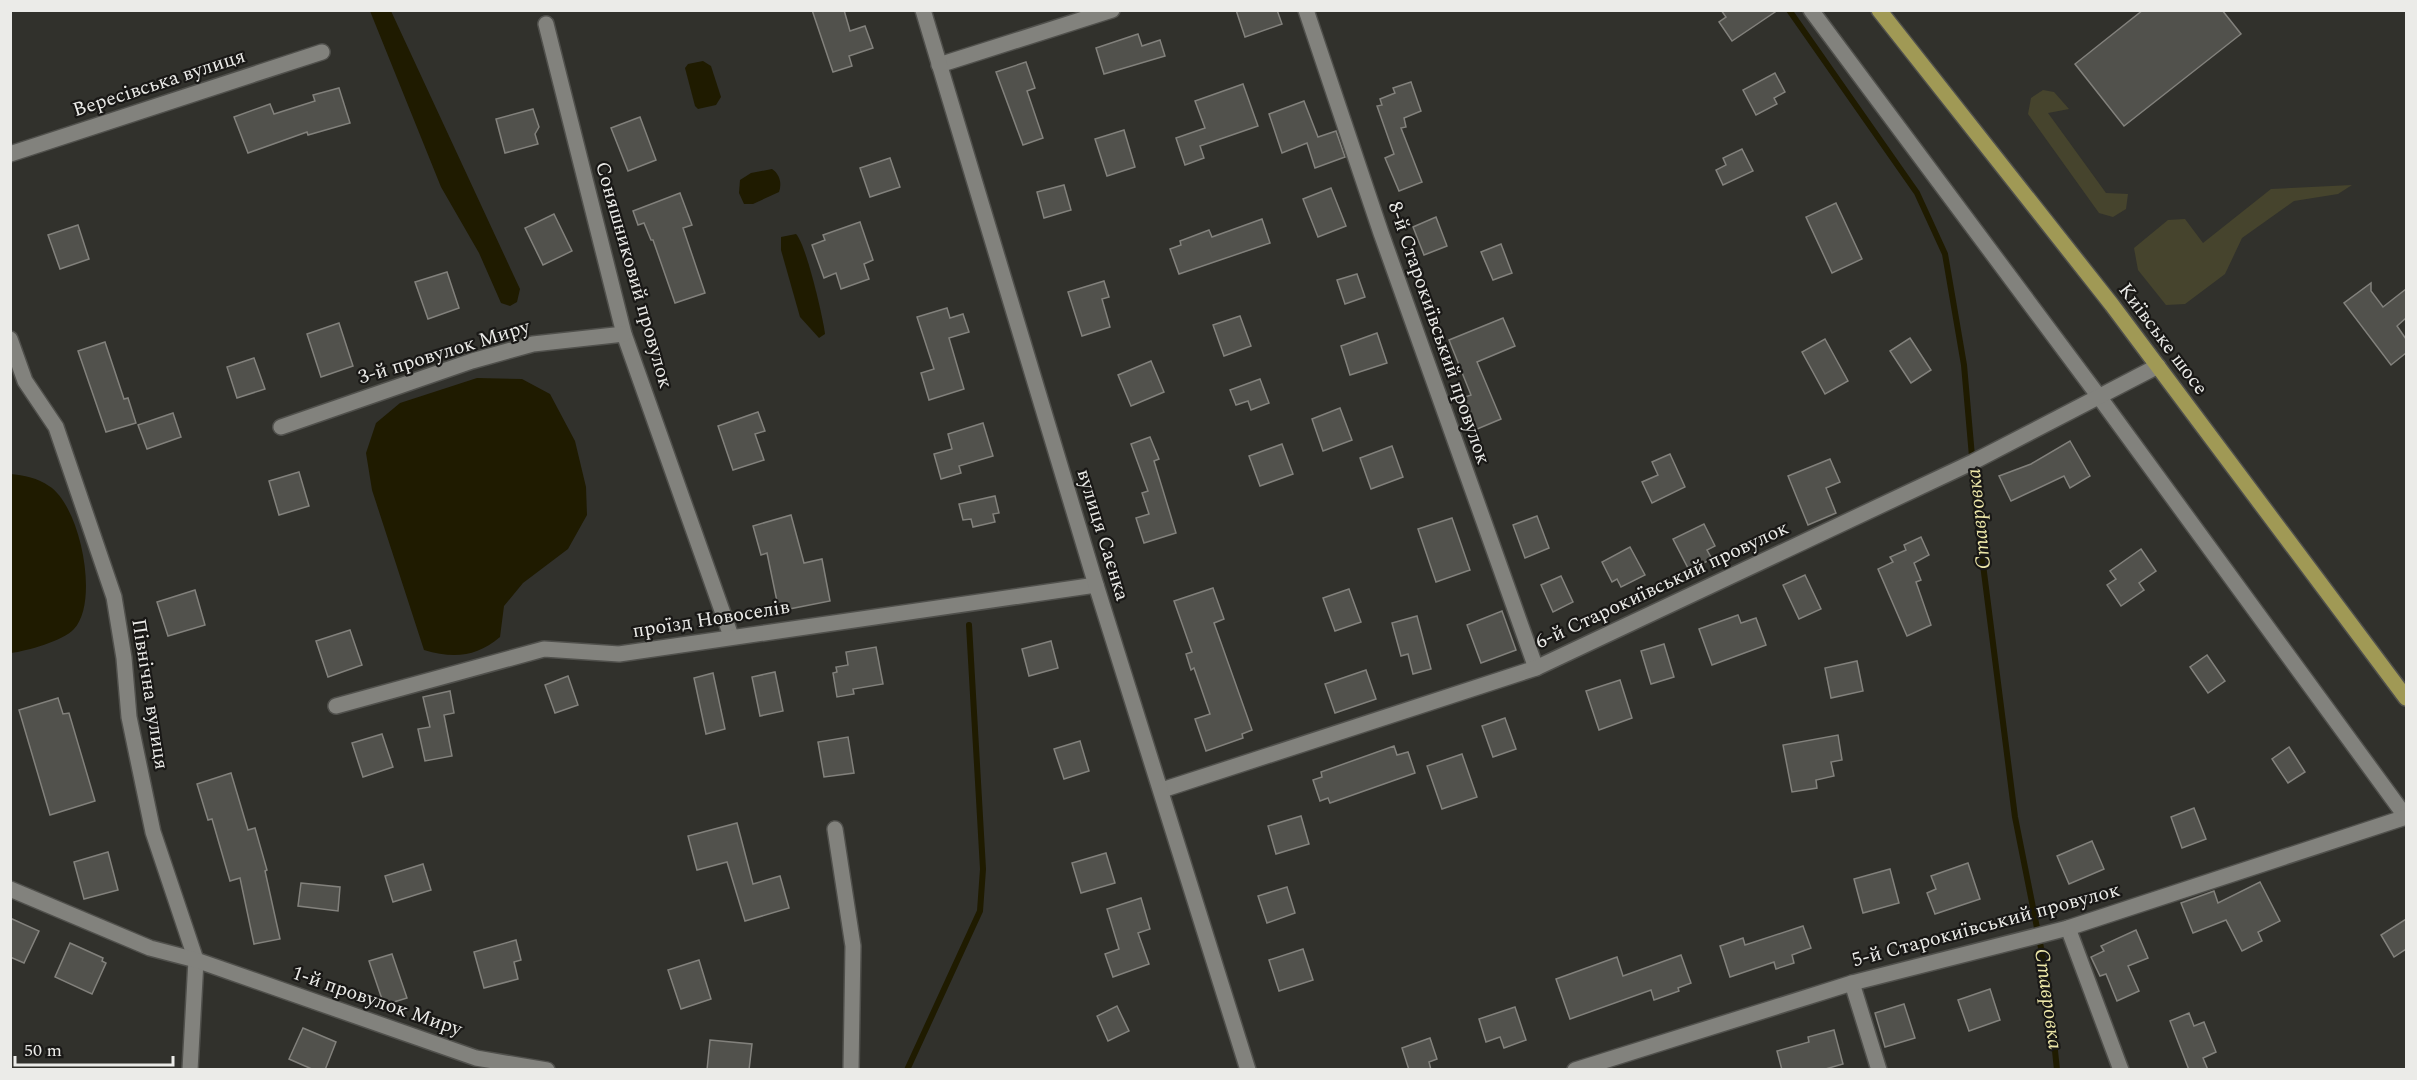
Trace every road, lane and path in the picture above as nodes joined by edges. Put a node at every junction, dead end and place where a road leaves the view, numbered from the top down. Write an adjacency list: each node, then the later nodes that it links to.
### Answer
1 (923, 10): 8 (street, вулиця Саєнка)
2 (1112, 10): 8 (street)
3 (1306, 10): 17 (street, 8-й Старокиївський провулок)
4 (1811, 10): 13 (street)
5 (1878, 10): 12 (main road, Київське шосе)
6 (546, 24): 10 (street, Соняшниковий провулок)
7 (321, 52): 9 (street, Вересівська вулиця)
8 (939, 65): 15 (street, вулиця Саєнка)
9 (10, 154)
10 (624, 334): 14 (street, 3-й провулок Миру); 16 (street, Соняшниковий провулок)
11 (10, 339): 25 (street, Північна вулиця)
12 (2158, 366): 13 (street, 6-й Старокиївський провулок); 18 (main road, Київське шосе)
13 (2100, 398): 17 (street, 6-й Старокиївський провулок); 21 (street)
14 (281, 427)
15 (1096, 585): 16 (street, проїзд Новоселів); 20 (street, вулиця Саєнка)
16 (731, 636): 19 (street, проїзд Новоселів)
17 (1536, 668): 20 (street, 6-й Старокиївський провулок)
18 (2406, 698)
19 (336, 706)
20 (1162, 790): 30 (street, вулиця Саєнка)
21 (2406, 817): 24 (street, 5-й Старокиївський провулок)
22 (835, 829): 29 (street)
23 (10, 889): 25 (street, 1-й провулок Миру)
24 (2068, 928): 26 (street, 5-й Старокиївський провулок); 33 (street)
25 (196, 960): 27 (street, Північна вулиця); 28 (street, 1-й провулок Миру)
26 (1852, 983): 31 (street, 5-й Старокиївський провулок); 32 (street)
27 (190, 1070)
28 (547, 1070)
29 (851, 1070)
30 (1248, 1070)
31 (1575, 1070)
32 (1879, 1070)
33 (2121, 1070)

